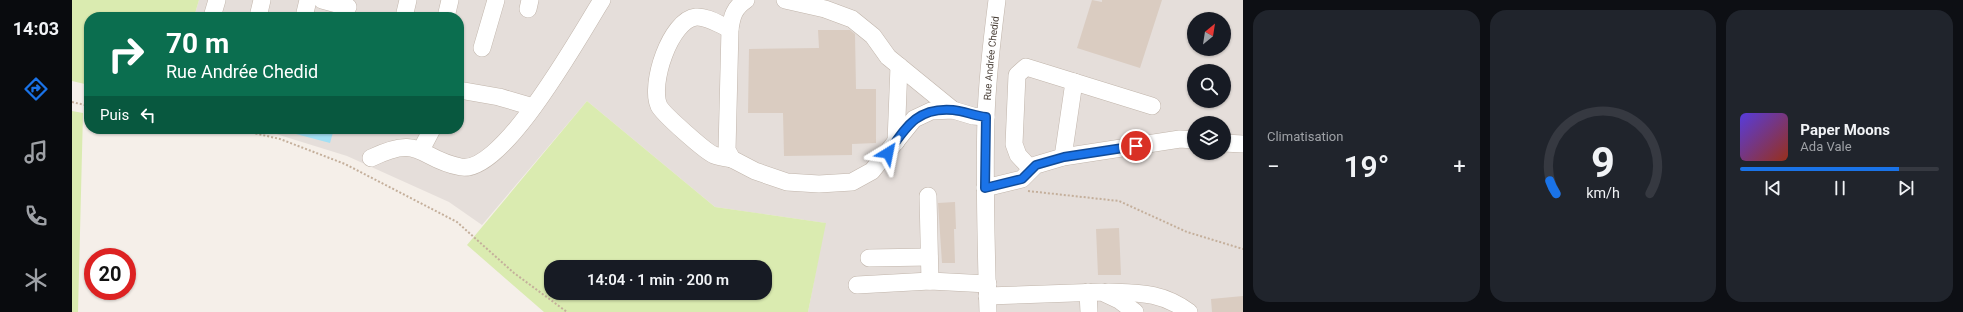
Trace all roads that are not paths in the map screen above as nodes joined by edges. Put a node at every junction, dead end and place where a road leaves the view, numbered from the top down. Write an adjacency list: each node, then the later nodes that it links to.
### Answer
1 (217, 0): 13 (street)
2 (262, 0): 14 (street)
3 (308, 0): 15 (street)
4 (322, 0): 12 (street)
5 (408, 0): 16 (street)
6 (450, 0): 17 (street)
7 (496, 0): 19 (street)
8 (602, 0): 23 (street)
9 (746, 0): 18 (street)
10 (785, 0): 20 (street)
11 (997, 0): 26 (street, Rue Andrée Chedid)
12 (348, 8)
13 (213, 12)
14 (259, 12)
15 (305, 12)
16 (405, 12)
17 (447, 12)
18 (730, 29): 35 (street); 35 (street)
19 (482, 48)
20 (899, 66): 25 (street); 29 (street)
21 (1074, 82): 24 (street); 33 (street); 36 (street)
22 (464, 91): 23 (street)
23 (534, 106): 32 (street)
24 (1152, 106)
25 (954, 110): 26 (street); 29 (street)
26 (986, 117): 37 (street, Rue Andrée Chedid)
27 (430, 134): 32 (street)
28 (1187, 140): 33 (street)
29 (896, 142): 35 (street)
30 (1231, 143): 31 (street)
31 (1243, 144)
32 (422, 150): 34 (street)
33 (1064, 157): 36 (street)
34 (371, 158)
35 (732, 159)
36 (1031, 169): 37 (street)
37 (985, 188): 44 (street, Rue Andrée Chedid)
38 (928, 196): 39 (street)
39 (929, 257): 40 (street); 41 (street)
40 (869, 258)
41 (930, 281): 42 (street); 44 (street)
42 (857, 285)
43 (1095, 292): 44 (street); 45 (street); 46 (street); 47 (street)
44 (987, 297)
45 (1089, 312)
46 (1135, 312)
47 (1189, 312)

